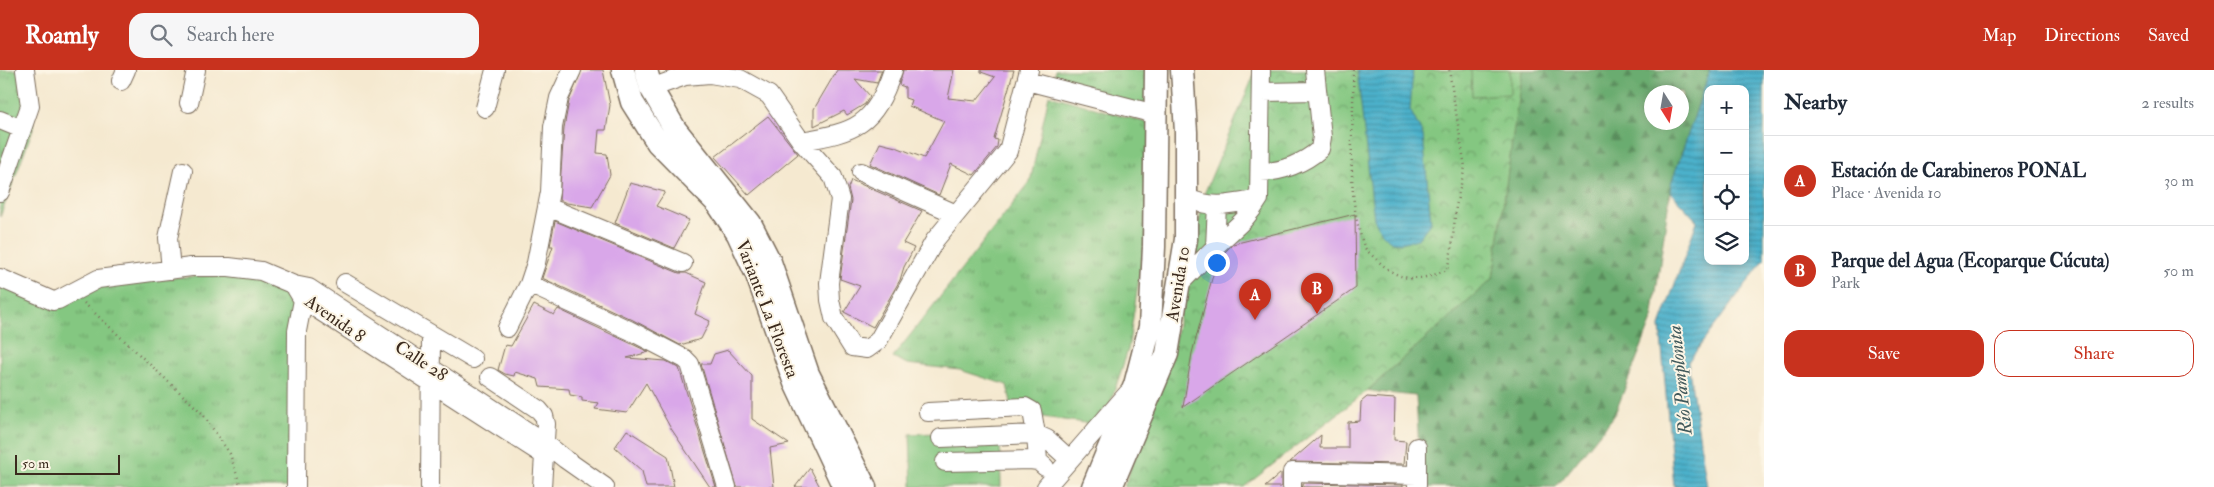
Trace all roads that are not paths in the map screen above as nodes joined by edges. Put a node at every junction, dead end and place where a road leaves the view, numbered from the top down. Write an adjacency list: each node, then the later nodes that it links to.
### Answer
1 (25, 70): 19 (street)
2 (196, 70): 15 (street)
3 (494, 70): 16 (street)
4 (572, 70): 28 (street)
5 (623, 70): 61 (main road, Variante La Floresta)
6 (893, 70): 20 (street)
7 (1156, 70): 17 (main road, Avenida 10)
8 (1182, 70): 25 (main road, Avenida 10)
9 (1261, 70): 14 (street)
10 (1315, 70): 13 (street)
11 (1028, 75): 17 (street); 29 (street)
12 (648, 79): 20 (street); 62 (main road, Variante La Floresta)
13 (1317, 91): 14 (street); 23 (street)
14 (1261, 92): 23 (street)
15 (189, 103)
16 (485, 108)
17 (1155, 114): 43 (main road, Avenida 10)
18 (0, 120): 19 (street)
19 (22, 129): 24 (street)
20 (800, 141): 29 (street)
21 (183, 171): 32 (street)
22 (861, 172): 29 (street)
23 (1260, 172): 26 (street)
24 (0, 192)
25 (1186, 197): 27 (street); 36 (main road, Avenida 10)
26 (1259, 199): 27 (street); 30 (street)
27 (1217, 206): 30 (street)
28 (548, 207): 31 (street); 35 (street)
29 (956, 214)
30 (1215, 247): 36 (street)
31 (683, 263)
32 (171, 270): 33 (street, Avenida 8); 37 (street, Avenida 8)
33 (0, 278)
34 (345, 283): 39 (street)
35 (529, 284): 38 (street); 60 (street)
36 (1178, 285): 44 (main road, Avenida 10)
37 (302, 291): 41 (street, Avenida 8); 55 (street)
38 (508, 328)
39 (431, 334): 40 (street); 41 (street)
40 (473, 359)
41 (432, 376): 49 (street, Avenida 8); 56 (street)
42 (490, 377): 49 (street)
43 (1135, 385): 44 (main road, Avenida 10); 50 (street)
44 (1135, 408): 63 (main road, Avenida 10); 64 (main road, Avenida 10)
45 (928, 412): 46 (street)
46 (1036, 434): 47 (street); 50 (street); 51 (street)
47 (941, 438)
48 (1417, 447): 54 (street)
49 (552, 453): 57 (street); 58 (street); 59 (street, Avenida 8)
50 (1069, 459): 53 (street)
51 (1038, 461): 52 (street); 53 (street)
52 (945, 462)
53 (1050, 481)
54 (1417, 481): 65 (street)
55 (296, 487)
56 (430, 487)
57 (542, 487)
58 (554, 487)
59 (605, 487)
60 (727, 487)
61 (844, 487)
62 (866, 487)
63 (1093, 487)
64 (1111, 487)
65 (1292, 487)

